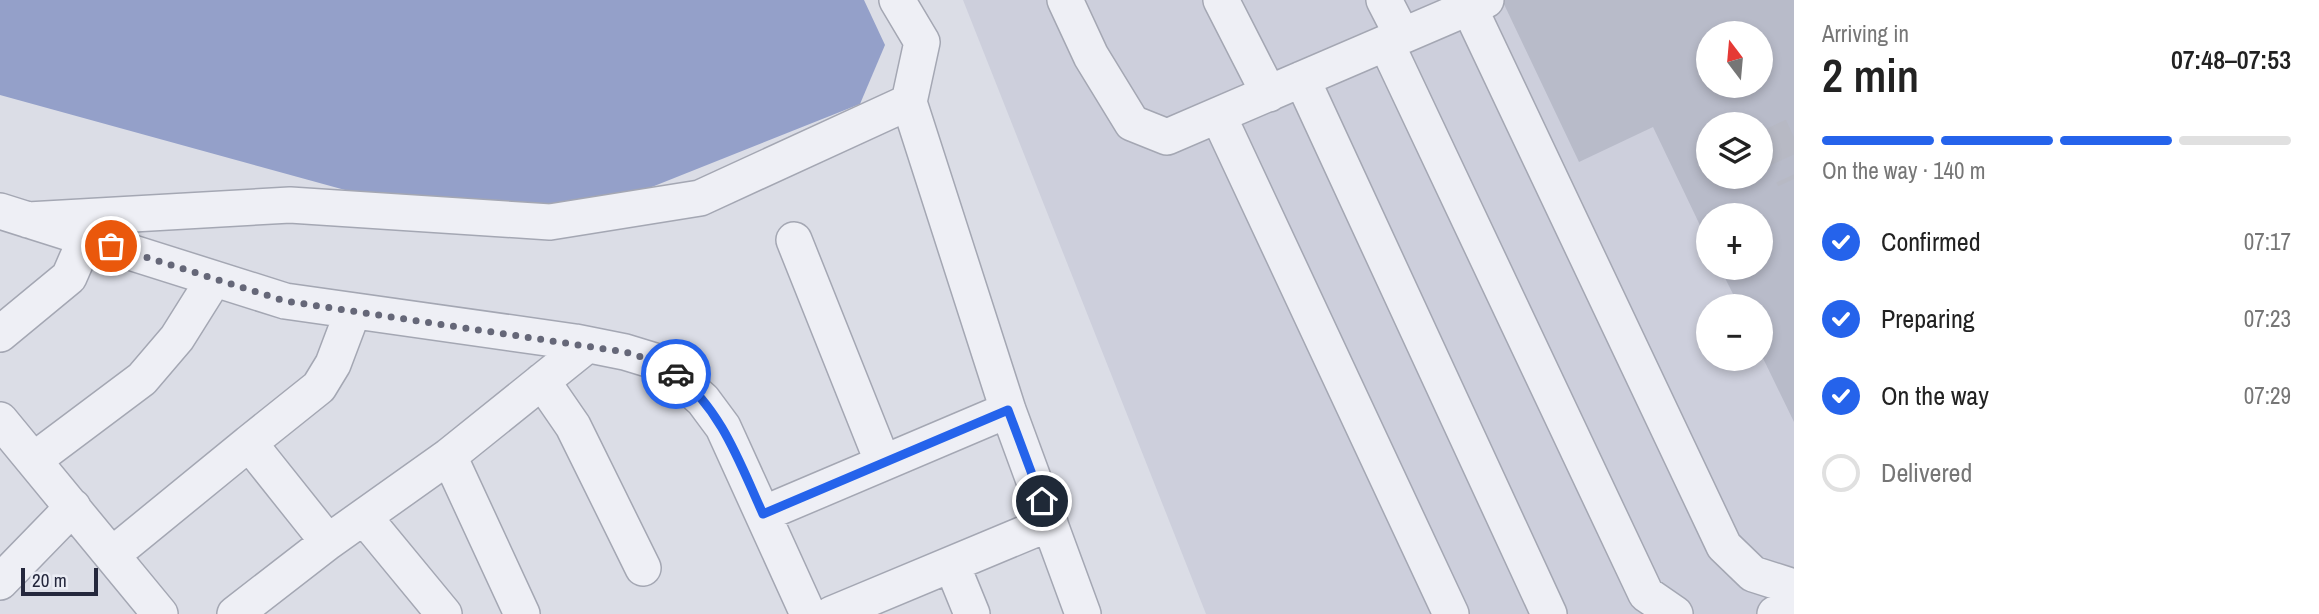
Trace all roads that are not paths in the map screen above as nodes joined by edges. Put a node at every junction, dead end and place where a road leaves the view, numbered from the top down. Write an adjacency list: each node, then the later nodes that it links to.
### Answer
1 (897, 0): 9 (street)
2 (1065, 0): 10 (street)
3 (1221, 0): 8 (street)
4 (1384, 0): 6 (street)
5 (1477, 4): 6 (street); 34 (street)
6 (1394, 39): 7 (street); 47 (street)
7 (1302, 79): 8 (street); 46 (street)
8 (1269, 93): 10 (street)
9 (909, 102): 11 (street); 19 (street)
10 (1219, 116): 45 (street)
11 (14, 216): 12 (street)
12 (86, 238): 14 (street); 16 (street)
13 (794, 240): 24 (street)
14 (214, 279): 15 (street); 23 (street)
15 (353, 311): 17 (street); 21 (street)
16 (0, 334)
17 (587, 345): 18 (street); 26 (street)
18 (542, 381): 22 (street); 32 (street)
19 (1008, 410): 24 (street); 28 (street)
20 (0, 420): 23 (street)
21 (249, 443): 29 (street); 30 (street)
22 (449, 456): 27 (street); 40 (street)
23 (34, 460): 25 (street)
24 (883, 463): 26 (street)
25 (74, 507): 30 (street); 33 (street)
26 (763, 514): 41 (street)
27 (364, 517): 29 (street); 39 (street)
28 (1050, 523): 31 (street); 44 (street)
29 (328, 542): 35 (street)
30 (112, 555): 37 (street)
31 (952, 565): 42 (street); 43 (street)
32 (643, 568)
33 (0, 582)
34 (1794, 587)
35 (271, 603): 38 (street)
36 (1794, 603): 48 (street)
37 (160, 614)
38 (236, 614)
39 (444, 614)
40 (522, 614)
41 (808, 614)
42 (832, 614)
43 (972, 614)
44 (1083, 614)
45 (1451, 614)
46 (1549, 614)
47 (1675, 614)
48 (1775, 614)

